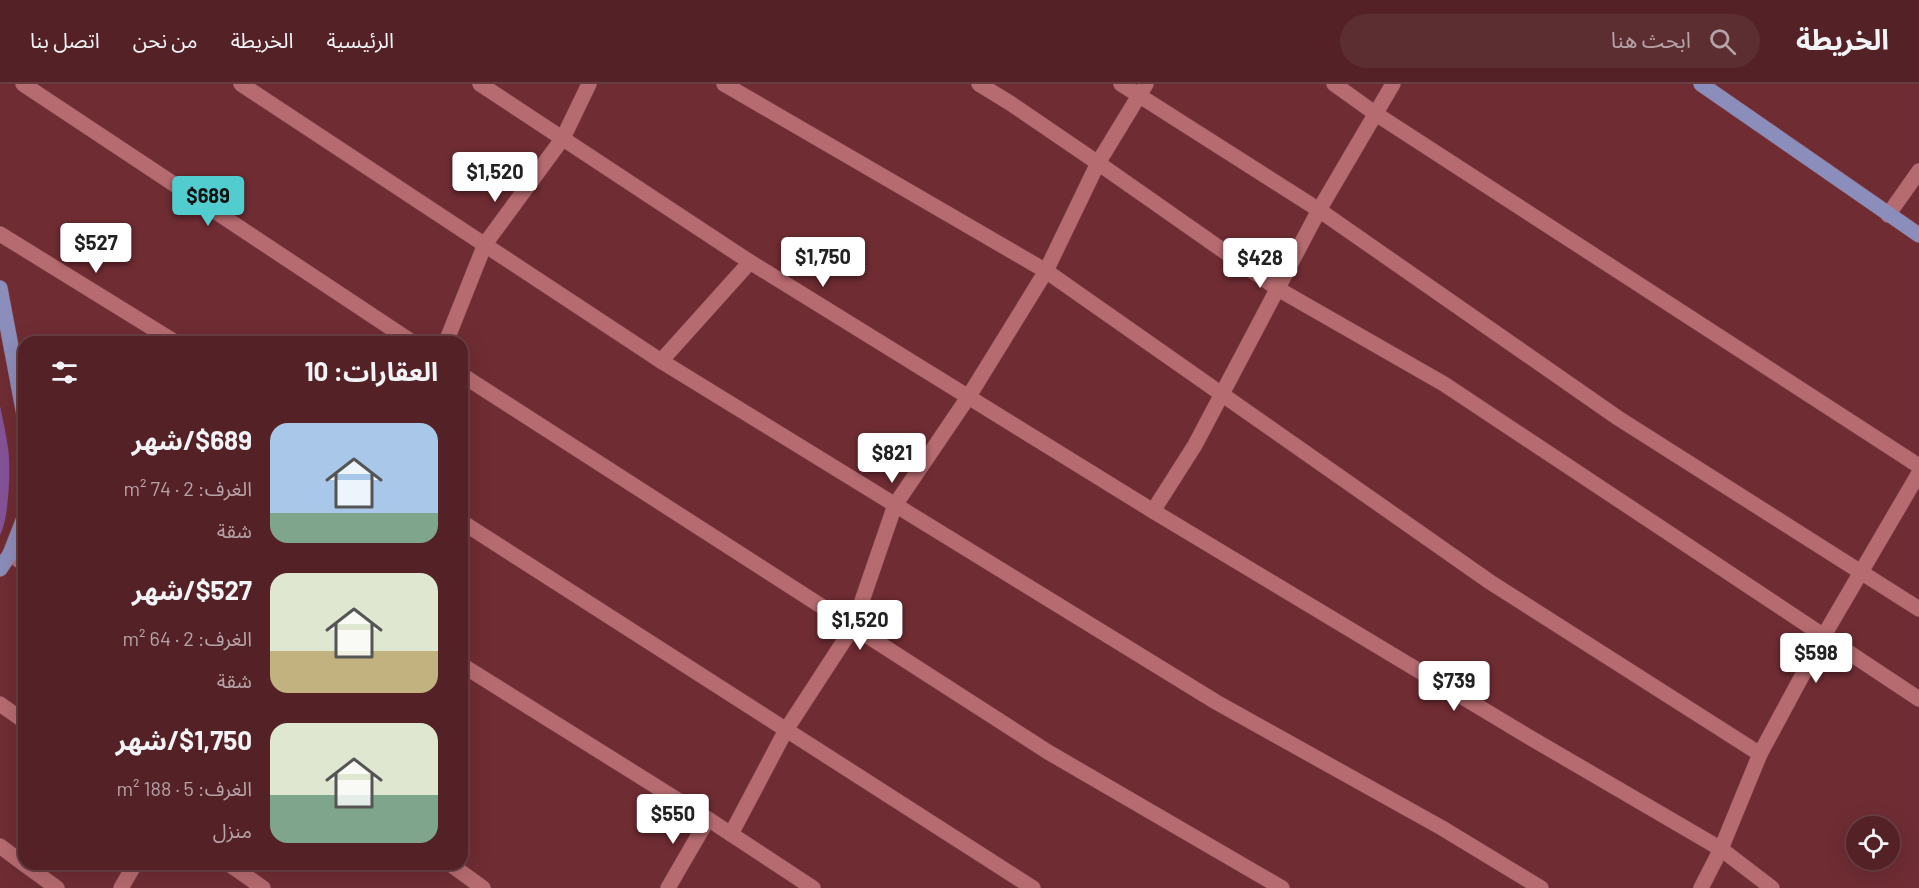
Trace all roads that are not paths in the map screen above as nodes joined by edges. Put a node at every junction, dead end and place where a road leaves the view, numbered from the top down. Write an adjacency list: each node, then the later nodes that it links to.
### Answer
1 (22, 84): 26 (street)
2 (241, 84): 20 (street)
3 (480, 84): 13 (street)
4 (589, 84): 13 (street)
5 (724, 84): 22 (street)
6 (979, 84): 14 (street)
7 (1121, 84): 11 (street)
8 (1334, 84): 12 (street)
9 (1393, 84): 12 (street)
10 (1701, 84): 17 (main road)
11 (1143, 90): 14 (street); 16 (street)
12 (1376, 114): 16 (street); 33 (street)
13 (563, 138): 20 (street); 21 (street)
14 (1098, 163): 22 (street); 24 (street)
15 (1919, 171): 17 (street)
16 (1319, 210): 24 (street); 42 (street)
17 (1888, 214): 19 (main road)
18 (0, 234): 25 (street)
19 (1919, 235)
20 (485, 244): 27 (street); 28 (street)
21 (750, 262): 28 (street); 32 (street)
22 (1046, 271): 31 (street); 32 (street)
23 (0, 288): 29 (main road)
24 (1278, 289): 31 (street); 45 (street)
25 (165, 336)
26 (403, 336)
27 (448, 336)
28 (661, 361): 35 (street)
29 (18, 366)
30 (468, 379): 44 (street)
31 (1222, 394): 36 (street); 51 (street)
32 (969, 396): 35 (street); 36 (street)
33 (1919, 466)
34 (1919, 473): 42 (street)
35 (895, 505): 44 (street); 69 (street)
36 (1153, 511): 55 (street)
37 (468, 526): 50 (street)
38 (18, 533): 39 (main road)
39 (10, 554): 40 (street); 41 (main road)
40 (18, 560)
41 (0, 569)
42 (1860, 572): 43 (street); 45 (street)
43 (1919, 609)
44 (853, 627): 50 (street); 68 (street)
45 (1823, 637): 47 (street); 51 (street)
46 (468, 669): 52 (street)
47 (1919, 699)
48 (0, 704): 49 (street)
49 (18, 717)
50 (786, 730): 53 (street); 61 (street)
51 (1760, 754): 55 (street)
52 (708, 819): 53 (street); 66 (street)
53 (731, 834): 67 (street)
54 (0, 846): 56 (street)
55 (1721, 849): 70 (street); 71 (street)
56 (18, 860)
57 (32, 870): 62 (street)
58 (132, 870): 63 (street)
59 (238, 870): 64 (street)
60 (458, 870): 65 (street)
61 (1027, 886)
62 (57, 888)
63 (121, 888)
64 (263, 888)
65 (483, 888)
66 (668, 888)
67 (813, 888)
68 (1282, 888)
69 (1541, 888)
70 (1701, 888)
71 (1772, 888)

